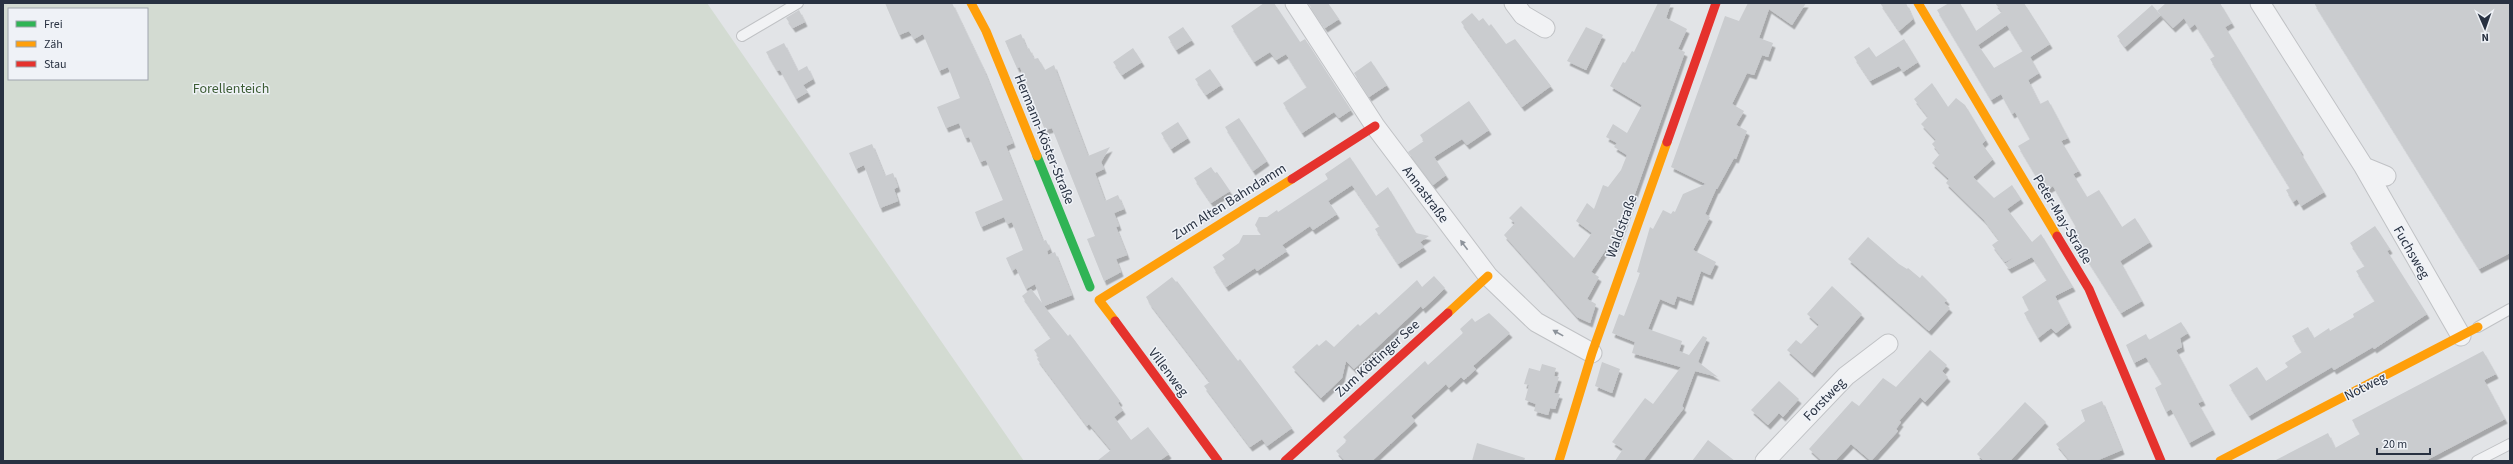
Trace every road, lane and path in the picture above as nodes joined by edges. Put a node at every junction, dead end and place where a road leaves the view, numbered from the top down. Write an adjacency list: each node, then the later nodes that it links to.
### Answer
1 (798, 3): 9 (lane)
2 (971, 3): 14 (street, Hermann-Köster-Straße)
3 (1295, 3): 10 (street, Annastraße)
4 (1514, 3): 8 (street)
5 (1716, 3): 20 (street, Waldstraße)
6 (1918, 3): 26 (street, Peter-May-Straße)
7 (2260, 3): 11 (street, Fuchsweg)
8 (1545, 28)
9 (742, 36)
10 (1375, 126): 13 (street, Annastraße, one-way to 10); 15 (street, Zum Alten Bahndamm)
11 (2364, 167): 12 (street); 18 (street, Fuchsweg)
12 (2386, 176)
13 (1488, 276): 20 (street, Annastraße, one-way to 13); 23 (street, Zum Köttinger See)
14 (1090, 287)
15 (1098, 300): 22 (street, Villenweg)
16 (2510, 309): 17 (lane, Notweg)
17 (2478, 328): 18 (street, Notweg)
18 (2460, 336): 27 (street, Notweg)
19 (1888, 344): 25 (street, Forstweg)
20 (1592, 352): 24 (street, Waldstraße)
21 (2510, 444): 28 (lane)
22 (1218, 461)
23 (1285, 461)
24 (1559, 461)
25 (1765, 461)
26 (2161, 461)
27 (2220, 461)
28 (2478, 461)

